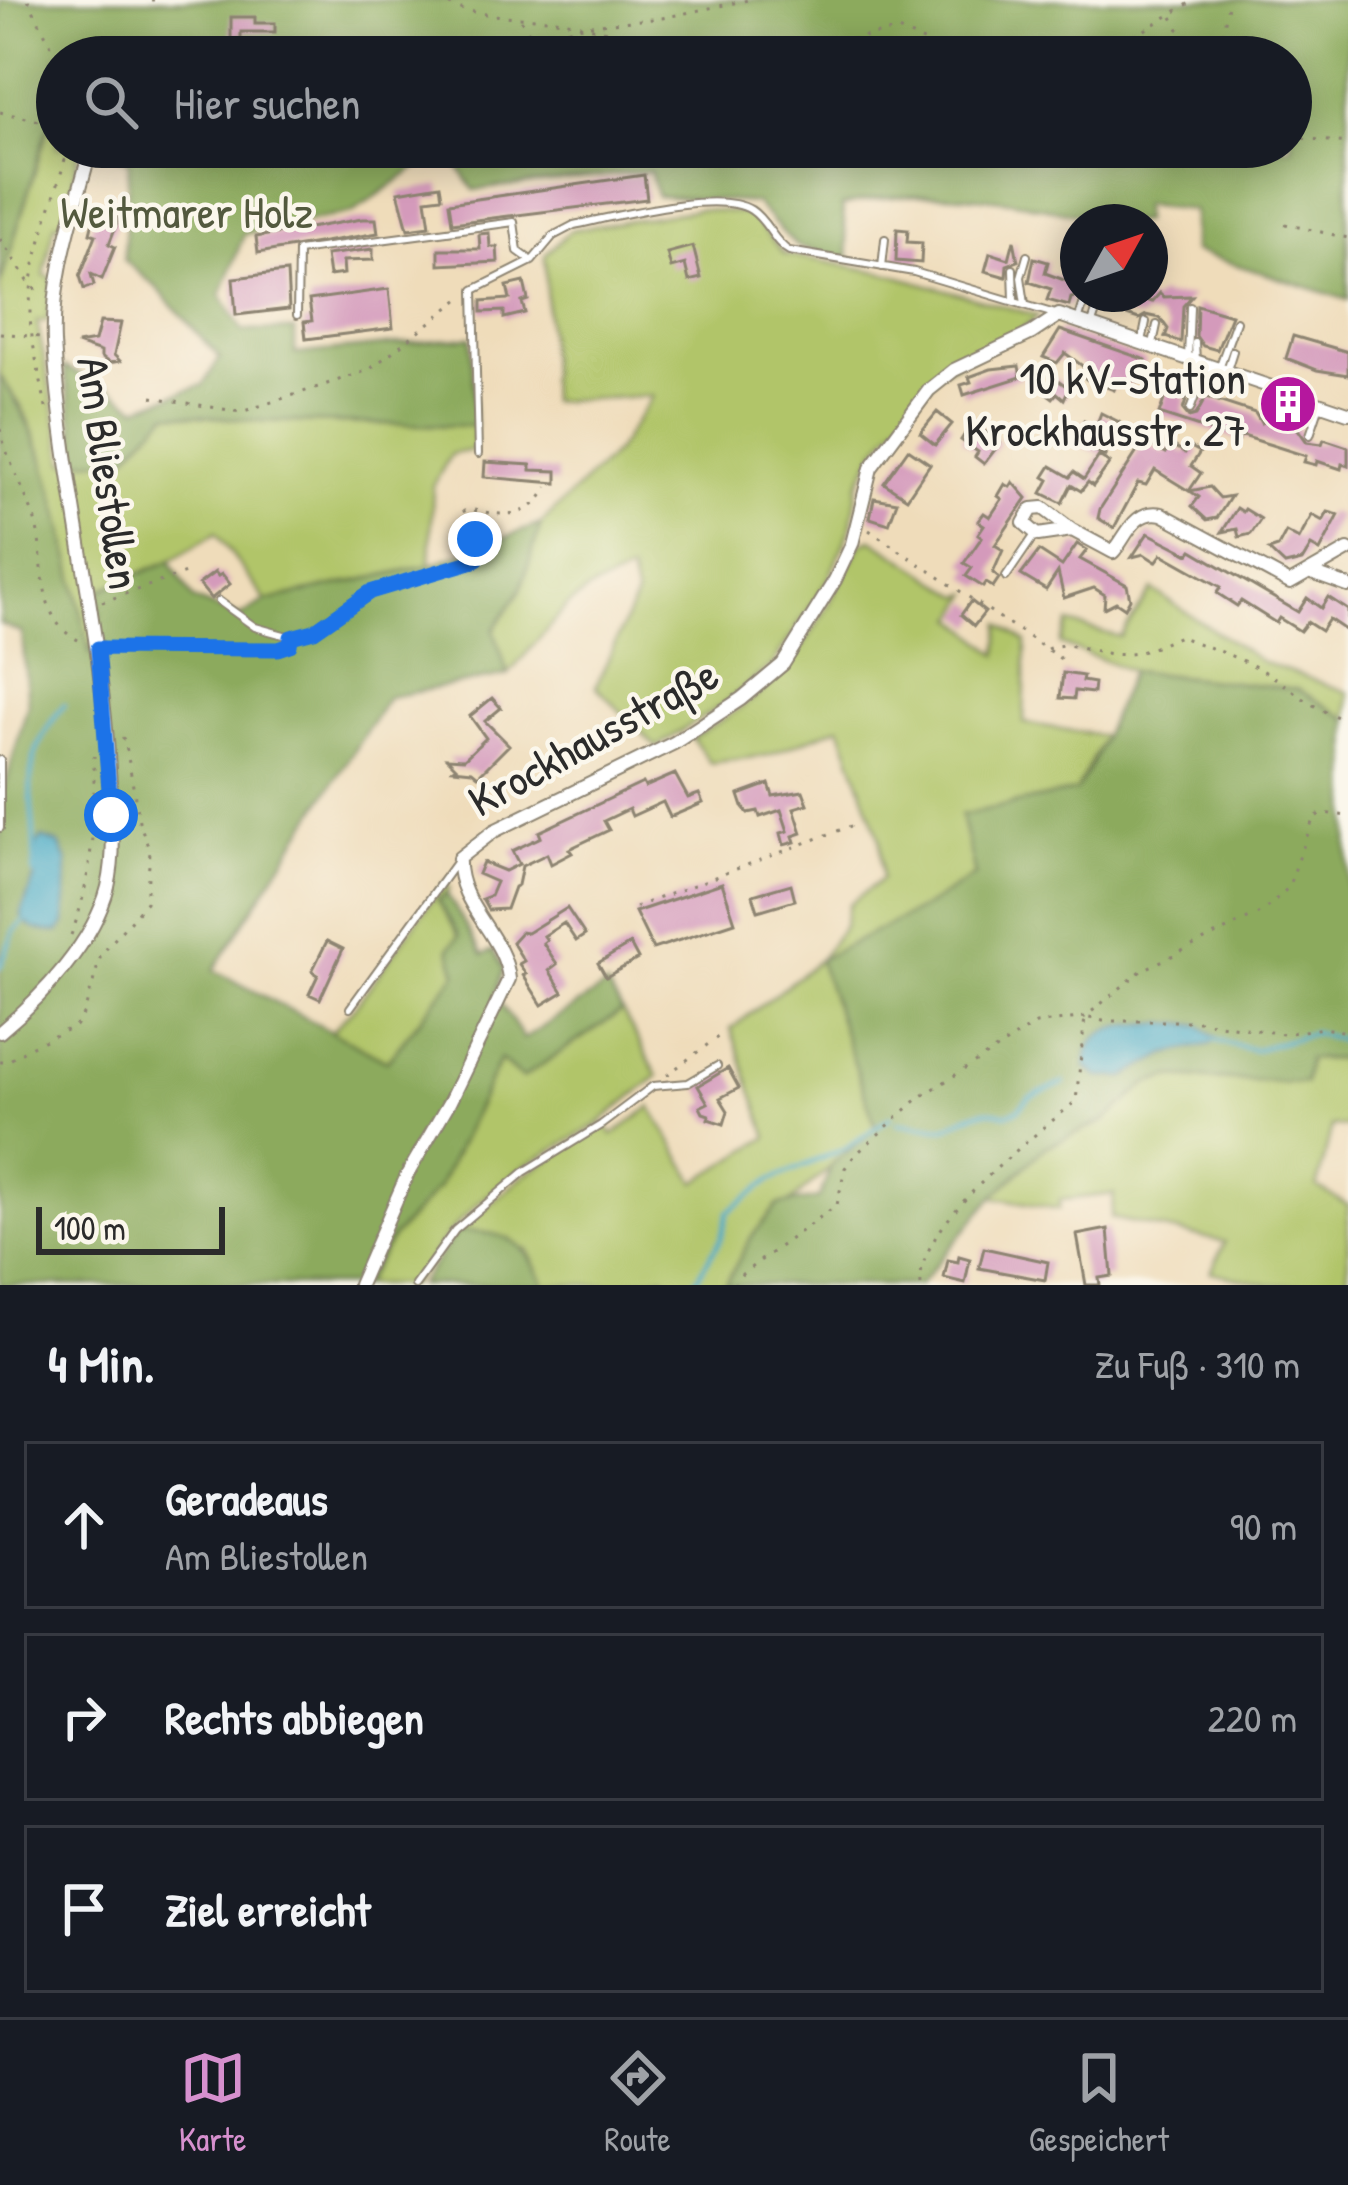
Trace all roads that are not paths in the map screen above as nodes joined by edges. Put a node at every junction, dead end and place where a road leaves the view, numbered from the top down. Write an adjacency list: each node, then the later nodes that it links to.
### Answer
1 (85, 168): 36 (street, Am Bliestollen)
2 (885, 239): 5 (lane)
3 (1028, 256): 8 (lane)
4 (532, 261): 5 (lane); 12 (lane); 28 (lane)
5 (882, 267): 7 (lane)
6 (1013, 269): 7 (lane)
7 (1014, 300): 8 (lane)
8 (1025, 304): 13 (lane)
9 (1190, 307): 21 (lane)
10 (1084, 312): 16 (lane)
11 (1091, 312): 16 (lane)
12 (297, 315)
13 (1059, 315): 16 (street); 39 (street, Krockhausstraße)
14 (1236, 321): 21 (lane)
15 (1146, 322): 19 (lane)
16 (1084, 324): 19 (street)
17 (1157, 325): 19 (lane)
18 (1196, 343): 21 (lane)
19 (1147, 344): 21 (street)
20 (1234, 351): 21 (lane)
21 (1207, 368): 22 (street); 24 (lane)
22 (1272, 389): 23 (street); 26 (lane)
23 (1320, 405): 25 (street); 27 (lane)
24 (1190, 410)
25 (1348, 413)
26 (1262, 416)
27 (1310, 435)
28 (478, 454)
29 (1072, 530): 30 (street); 30 (street); 32 (street)
30 (1036, 533): 33 (lane)
31 (1348, 550): 32 (street)
32 (1309, 572): 34 (street)
33 (1006, 578)
34 (1348, 586)
35 (219, 601): 36 (lane)
36 (91, 645): 41 (street, Am Bliestollen)
37 (0, 760): 38 (lane)
38 (0, 828)
39 (460, 858): 40 (lane); 43 (street, Krockhausstraße)
40 (350, 1008)
41 (0, 1032)
42 (717, 1066): 44 (lane)
43 (359, 1285)
44 (415, 1285)

